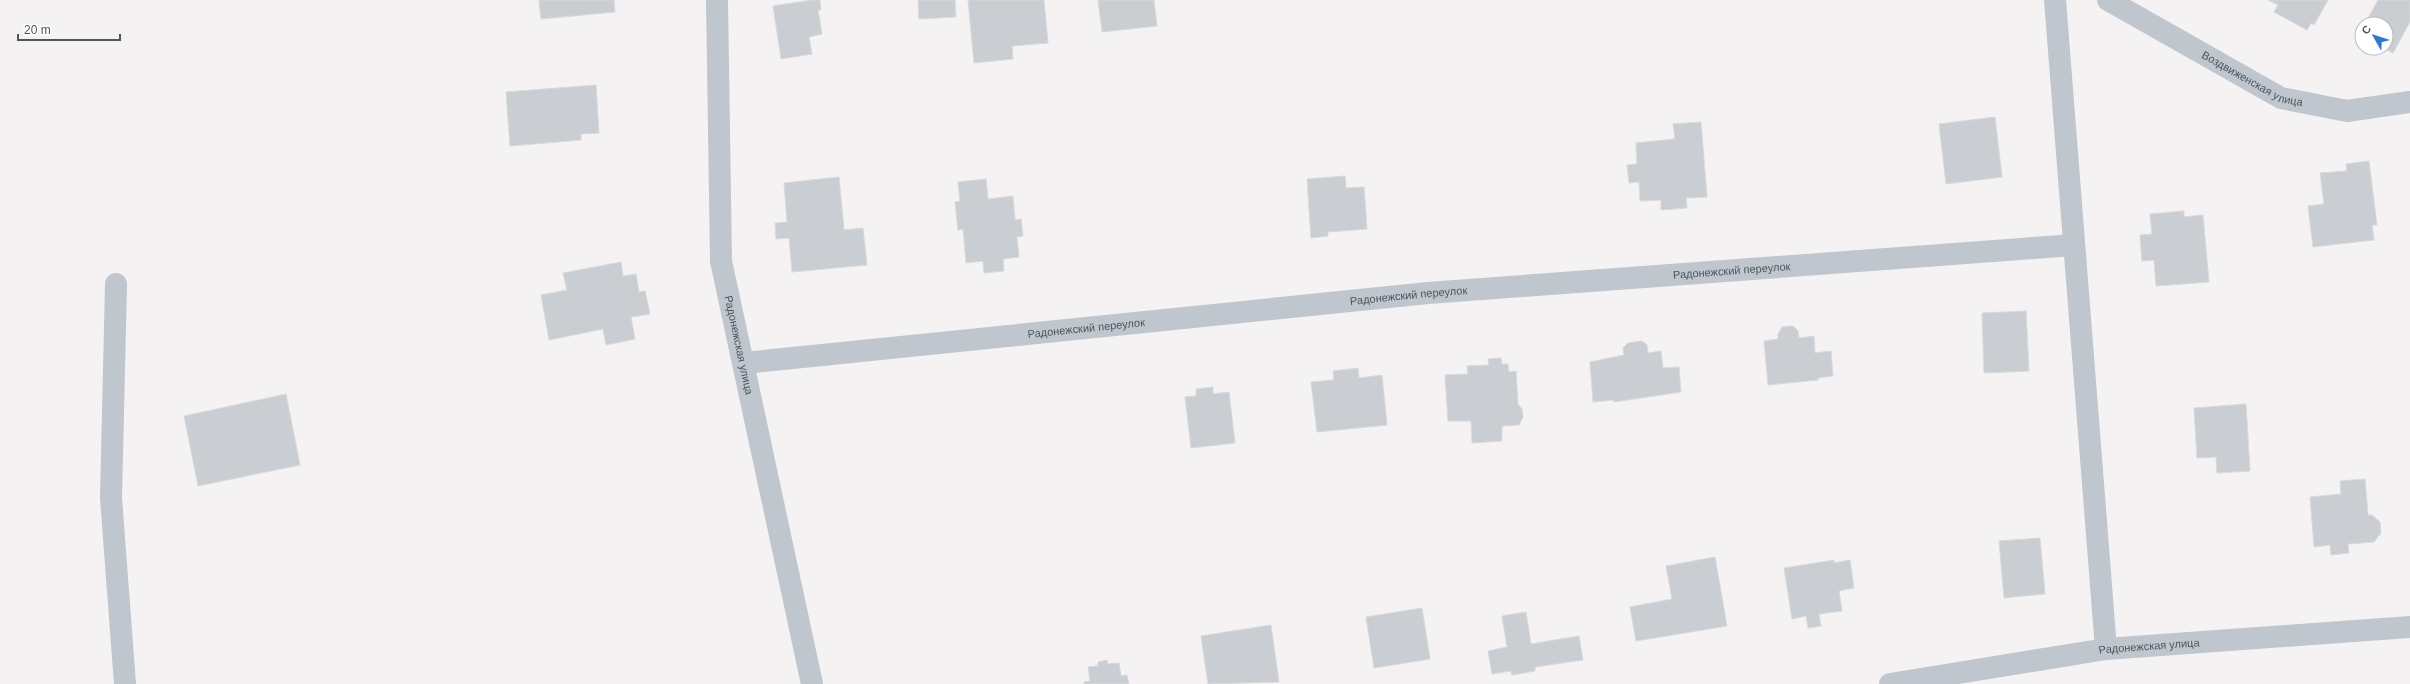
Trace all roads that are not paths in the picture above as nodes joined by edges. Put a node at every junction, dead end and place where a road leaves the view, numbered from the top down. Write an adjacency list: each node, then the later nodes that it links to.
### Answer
1 (717, 0): 7 (street, Радонежская улица)
2 (2055, 0): 5 (street)
3 (2108, 0): 4 (street, Воздвиженская улица)
4 (2410, 102)
5 (2074, 245): 7 (street, Радонежский переулок); 9 (street)
6 (116, 284): 10 (street)
7 (744, 363): 11 (street, Радонежская улица)
8 (2410, 627): 9 (street, Радонежская улица)
9 (2106, 649): 12 (street, Радонежская улица)
10 (125, 684)
11 (812, 684)
12 (1890, 684)

